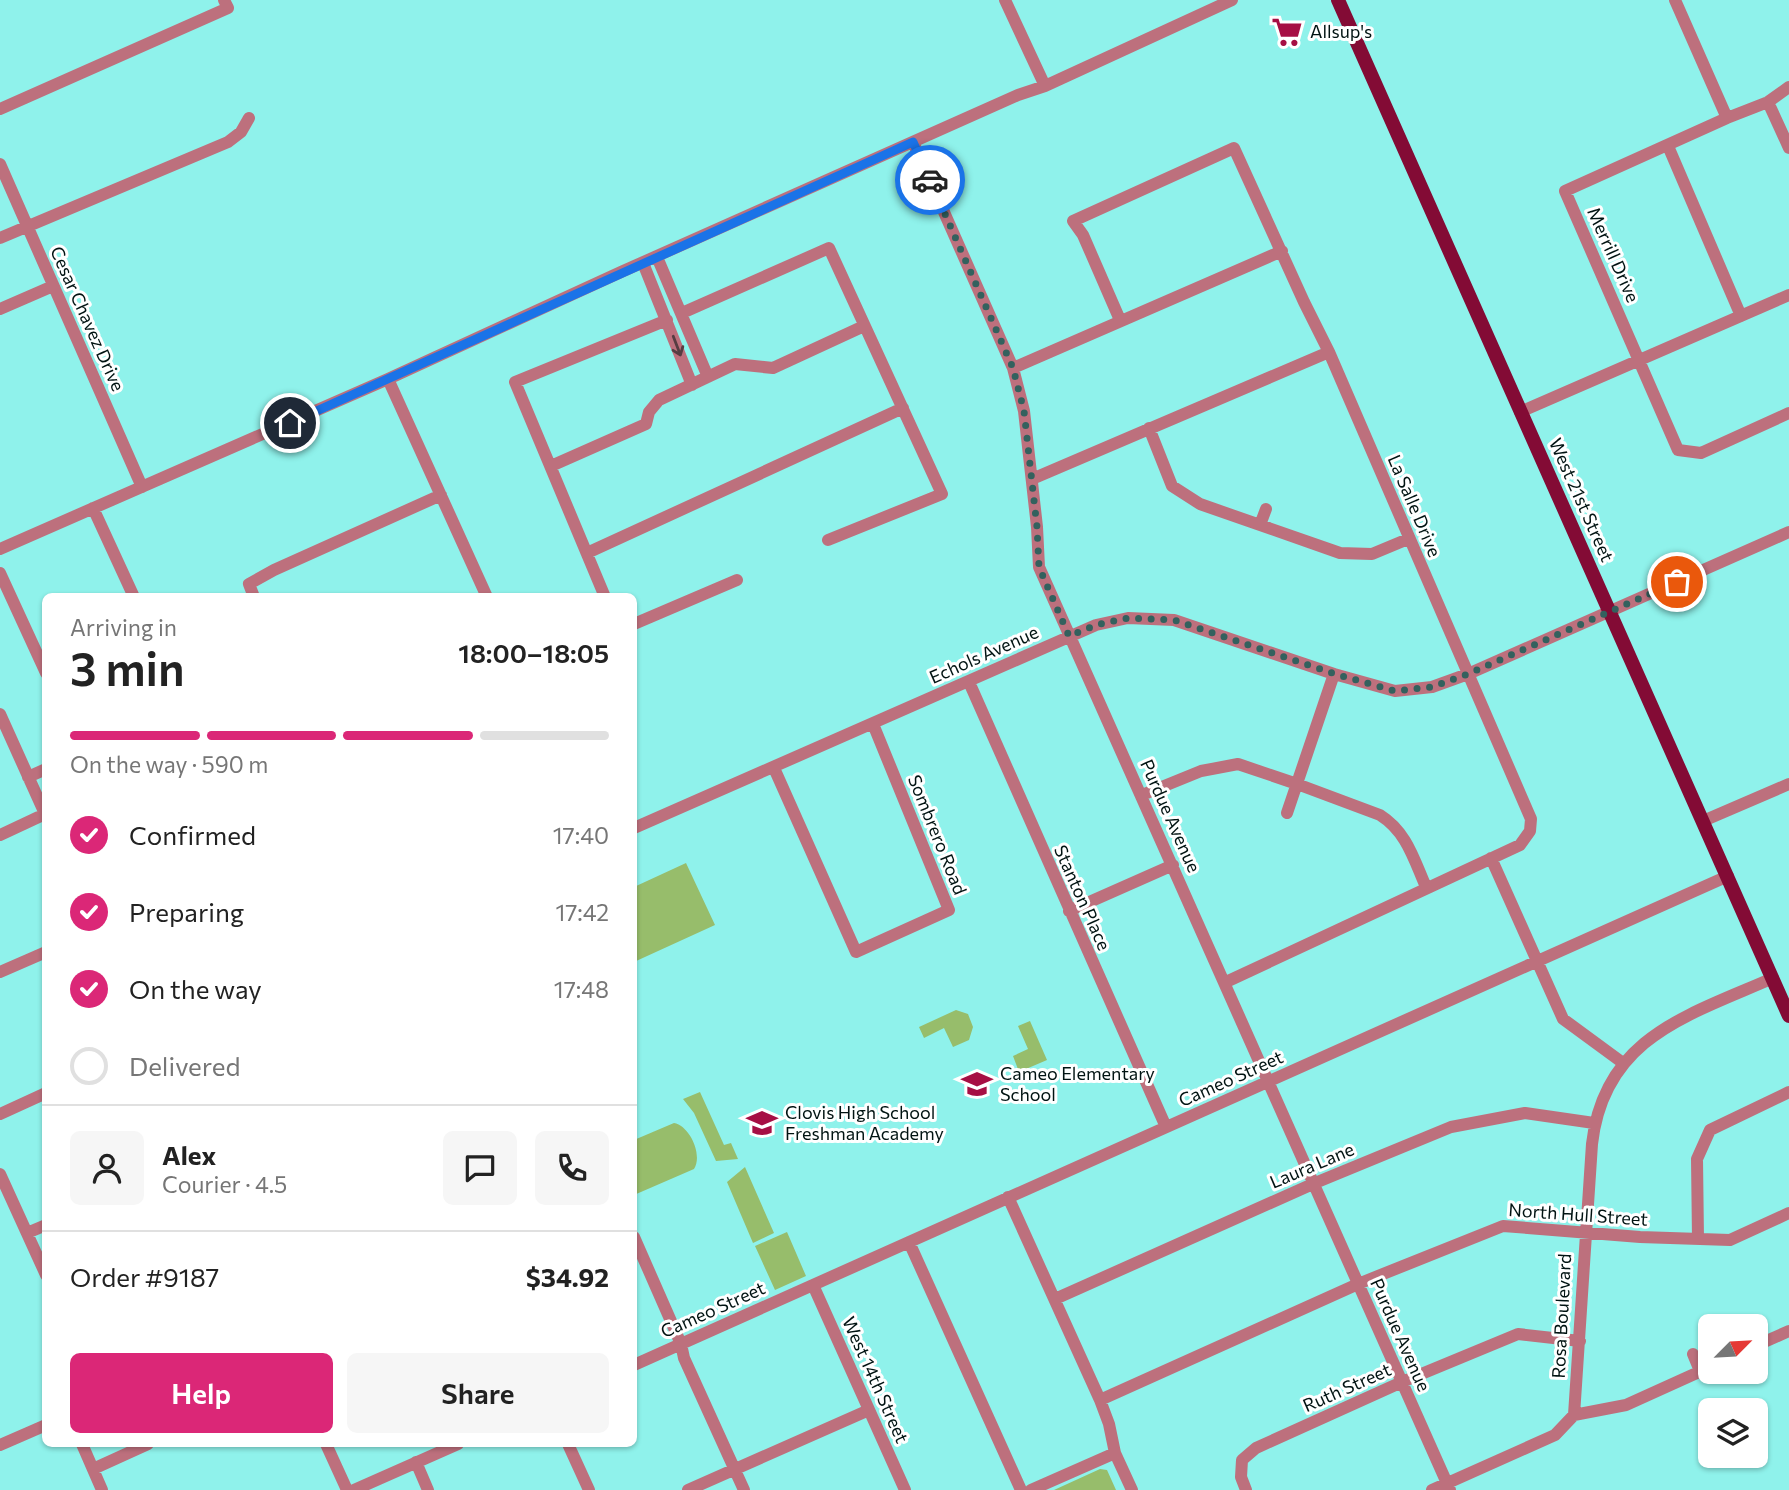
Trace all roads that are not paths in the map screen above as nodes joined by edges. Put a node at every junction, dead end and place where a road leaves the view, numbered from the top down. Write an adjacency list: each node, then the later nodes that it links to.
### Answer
1 (1005, 0): 6 (street)
2 (1231, 0): 6 (street)
3 (1338, 0): 36 (main road, West 21st Street)
4 (1675, 0): 11 (street)
5 (226, 4): 9 (street)
6 (1045, 86): 12 (street)
7 (1789, 87): 8 (street, Merrill Drive)
8 (1768, 102): 11 (street, Merrill Drive); 14 (street)
9 (0, 109)
10 (249, 118): 16 (street)
11 (1727, 118): 13 (street, Merrill Drive)
12 (913, 142): 19 (street); 31 (street, Purdue Avenue)
13 (1668, 146): 25 (street); 30 (street, Merrill Drive)
14 (1789, 148)
15 (0, 164): 16 (street, Cesar Chavez Drive)
16 (28, 226): 17 (street); 21 (street, Cesar Chavez Drive)
17 (0, 238)
18 (1282, 251): 27 (street); 27 (street, La Salle Drive); 29 (street, La Salle Drive)
19 (657, 257): 20 (street); 24 (street)
20 (643, 263): 26 (street); 33 (street)
21 (53, 286): 23 (street); 41 (street, Cesar Chavez Drive)
22 (1789, 295): 25 (street)
23 (0, 309)
24 (682, 313): 28 (street); 32 (street)
25 (1741, 316): 30 (street)
26 (667, 320): 34 (street, one-way to 34); 39 (street)
27 (1120, 320): 31 (street)
28 (864, 326): 32 (street); 35 (street)
29 (1329, 352): 38 (street); 47 (street, La Salle Drive)
30 (1640, 360): 36 (street); 37 (street, Merrill Drive)
31 (1013, 368): 40 (street, Purdue Avenue)
32 (708, 377): 34 (street)
33 (388, 379): 41 (street); 42 (street)
34 (692, 385): 39 (street)
35 (903, 408): 48 (street); 50 (street)
36 (1520, 412): 57 (main road, West 21st Street)
37 (1789, 413)
38 (1149, 428): 40 (street); 45 (street)
39 (551, 466): 50 (street)
40 (1032, 478): 59 (street, Purdue Avenue)
41 (142, 487): 43 (street)
42 (441, 495): 54 (street); 55 (street)
43 (93, 508): 49 (street); 53 (street)
44 (1266, 509): 45 (street)
45 (1260, 525): 47 (street)
46 (1789, 532): 57 (street, Echols Avenue)
47 (1408, 539): 62 (street, La Salle Drive)
48 (828, 540)
49 (0, 549)
50 (587, 553): 56 (street)
51 (0, 573): 60 (street)
52 (737, 580): 58 (street)
53 (132, 593)
54 (252, 593)
55 (482, 593)
56 (603, 593)
57 (1610, 611): 62 (street, Echols Avenue); 75 (main road, West 21st Street)
58 (637, 623)
59 (1069, 636): 61 (street, Echols Avenue); 63 (street, Echols Avenue); 71 (street, Purdue Avenue)
60 (42, 664)
61 (1335, 674): 62 (street, Echols Avenue); 69 (street)
62 (1468, 674): 78 (street, La Salle Drive)
63 (969, 682): 65 (street, Echols Avenue); 82 (street, Stanton Place)
64 (0, 714): 68 (street)
65 (873, 724): 66 (street, Echols Avenue); 66 (street, Sombrero Road)
66 (774, 768): 76 (street, Echols Avenue)
67 (42, 771): 68 (street)
68 (28, 777): 72 (street)
69 (1297, 784): 71 (street); 73 (street); 81 (street)
70 (1789, 785): 75 (street)
71 (1142, 795): 79 (street, Purdue Avenue)
72 (42, 808)
73 (1287, 813)
74 (42, 816): 77 (street)
75 (1703, 821): 80 (main road, West 21st Street)
76 (637, 827)
77 (0, 835)
78 (1491, 858): 81 (street, La Salle Drive); 84 (street)
79 (1173, 865): 82 (street); 87 (street, Purdue Avenue)
80 (1728, 876): 84 (street, Cameo Street); 86 (main road, West 21st Street)
81 (1426, 887): 87 (street, La Salle Drive)
82 (1069, 911): 95 (street, Stanton Place)
83 (42, 954): 85 (street)
84 (1537, 961): 89 (street); 90 (street, Cameo Street)
85 (0, 972)
86 (1773, 978): 88 (main road, West 21st Street); 89 (street, Rosa Boulevard)
87 (1226, 982): 90 (street, Purdue Avenue)
88 (1789, 1016)
89 (1623, 1063): 94 (street, Rosa Boulevard)
90 (1269, 1081): 95 (street, Cameo Street); 97 (street, Purdue Avenue)
91 (1789, 1092): 103 (street)
92 (42, 1095): 93 (street)
93 (0, 1114)
94 (1594, 1123): 97 (street, Laura Lane); 101 (street, Rosa Boulevard)
95 (1166, 1127): 98 (street, Cameo Street)
96 (0, 1174): 102 (street)
97 (1315, 1183): 107 (street, Purdue Avenue); 109 (street, Laura Lane)
98 (1008, 1197): 104 (street, Cameo Street); 109 (street)
99 (1789, 1213): 103 (street, North Hull Street)
100 (42, 1227): 102 (street)
101 (1584, 1232): 103 (street, North Hull Street); 107 (street, North Hull Street); 112 (street, Rosa Boulevard)
102 (27, 1233): 106 (street)
103 (1698, 1239)
104 (909, 1242): 108 (street, Cameo Street); 142 (street)
105 (637, 1244): 113 (street)
106 (42, 1266)
107 (1358, 1284): 118 (street, Purdue Avenue); 119 (street, North Hull Street)
108 (813, 1285): 113 (street, Cameo Street); 120 (street, West 14th Street)
109 (1055, 1300): 119 (street)
110 (1789, 1331): 111 (street)
111 (1768, 1340)
112 (1580, 1341): 118 (street, Ruth Street); 121 (street, Rosa Boulevard)
113 (681, 1344): 116 (street, Cameo Street); 132 (street)
114 (1693, 1354): 115 (street)
115 (1698, 1360)
116 (637, 1364)
117 (1698, 1372): 121 (street)
118 (1402, 1382): 133 (street, Purdue Avenue); 145 (street, Ruth Street)
119 (1100, 1400): 129 (street)
120 (869, 1410): 132 (street); 141 (street, West 14th Street)
121 (1574, 1415): 133 (street)
122 (42, 1428): 123 (street)
123 (0, 1445)
124 (83, 1447): 131 (street)
125 (141, 1447): 131 (street)
126 (327, 1447): 135 (street)
127 (451, 1447): 130 (street)
128 (569, 1447): 138 (street)
129 (1115, 1453): 143 (street); 144 (street)
130 (416, 1462): 136 (street); 137 (street)
131 (93, 1469): 134 (street)
132 (734, 1469): 139 (street); 140 (street)
133 (1449, 1487): 146 (street)
134 (102, 1490)
135 (347, 1490)
136 (354, 1490)
137 (428, 1490)
138 (589, 1490)
139 (688, 1490)
140 (744, 1490)
141 (905, 1490)
142 (1021, 1490)
143 (1031, 1490)
144 (1132, 1490)
145 (1246, 1490)
146 (1432, 1490)

